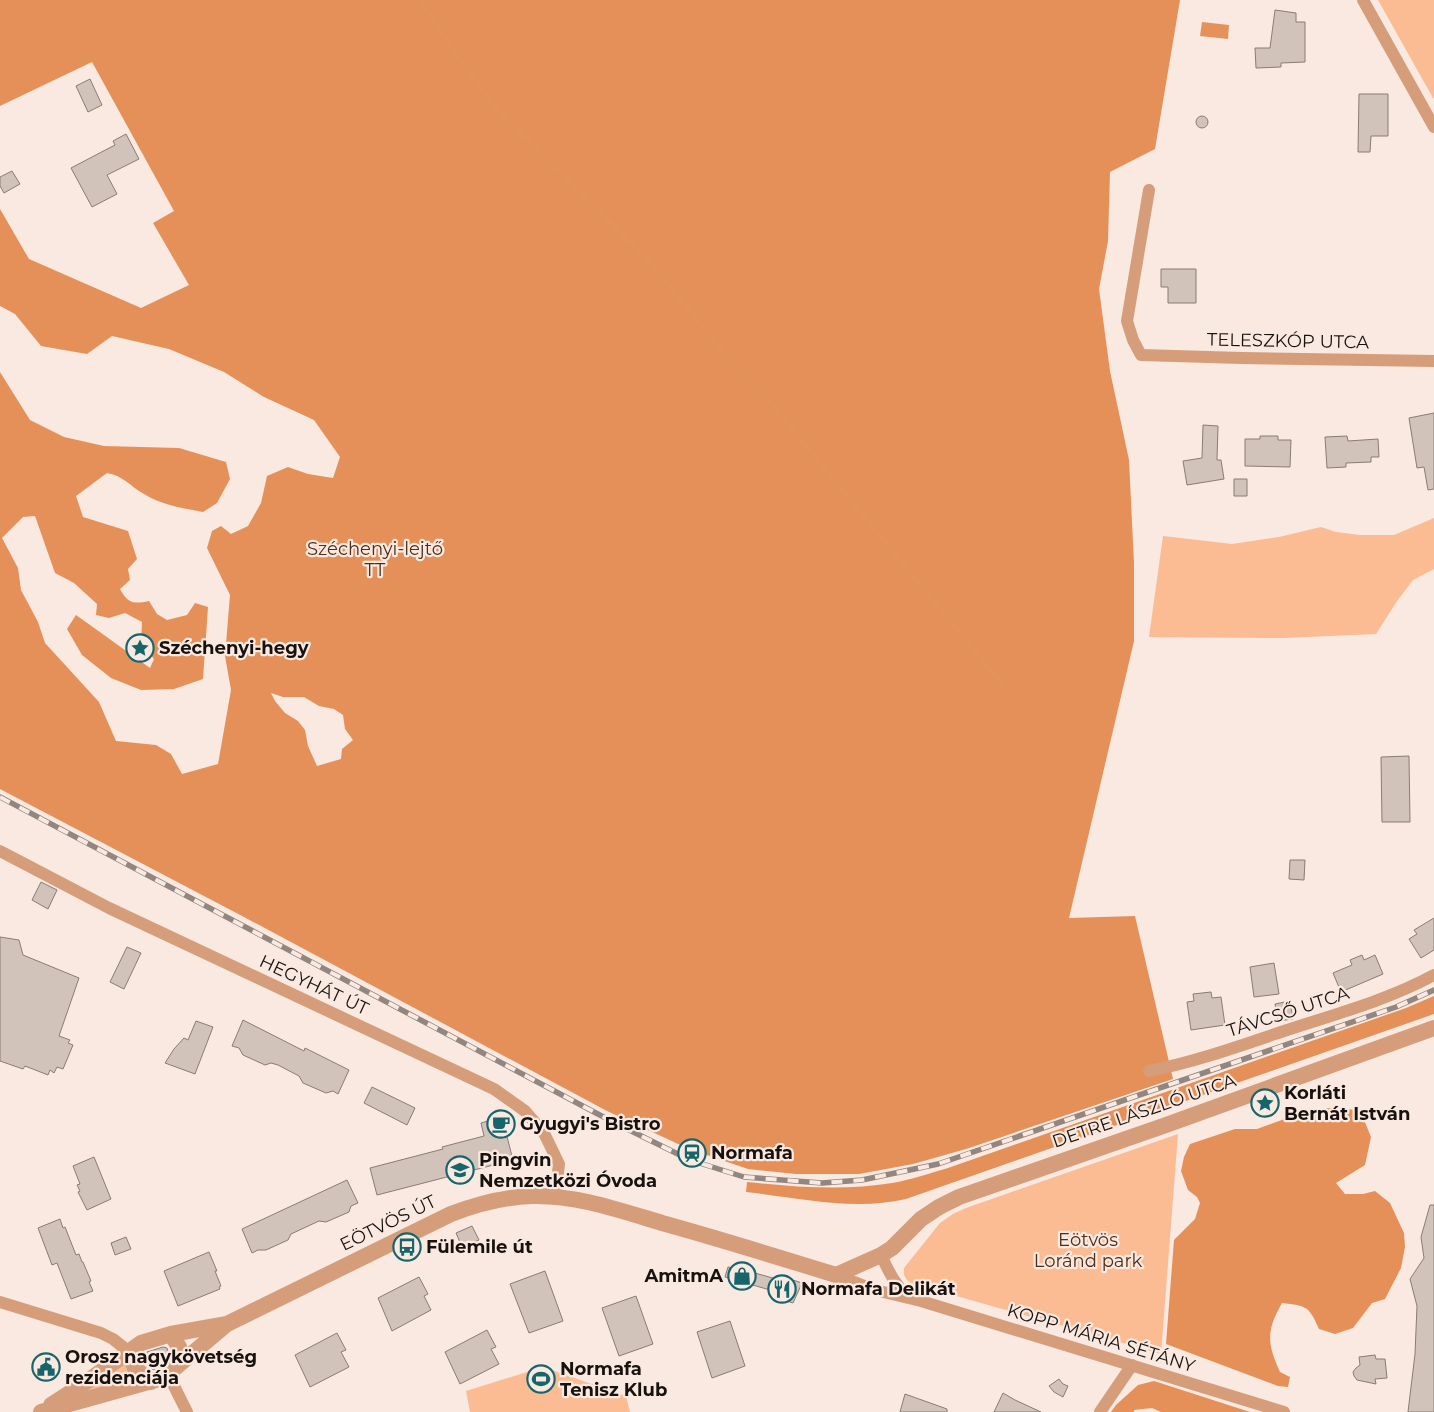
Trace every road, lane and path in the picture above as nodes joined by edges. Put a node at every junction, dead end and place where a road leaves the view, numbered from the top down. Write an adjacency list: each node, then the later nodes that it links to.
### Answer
1 (1363, 0): 2 (street)
2 (1434, 127)
3 (1149, 190): 4 (street, TELESZKÓP UTCA)
4 (1434, 361)
5 (0, 852): 9 (street, HEGYHÁT ÚT)
6 (1434, 974): 8 (street, TÁVCSŐ UTCA)
7 (1434, 1028): 10 (street, DETRE LÁSZLÓ UTCA)
8 (1149, 1071)
9 (555, 1197): 11 (street, EÖTVÖS ÚT); 14 (street, EÖTVÖS ÚT)
10 (881, 1255): 11 (street); 12 (street)
11 (836, 1276): 12 (street, EÖTVÖS ÚT)
12 (908, 1298): 17 (street, KOPP MÁRIA SÉTÁNY)
13 (0, 1302): 16 (street)
14 (227, 1324): 15 (street, EÖTVÖS ÚT); 18 (street, EÖTVÖS ÚT)
15 (171, 1334): 16 (street, EÖTVÖS ÚT); 18 (street)
16 (128, 1351): 19 (street); 20 (street, EÖTVÖS ÚT)
17 (1132, 1365): 22 (street); 23 (street, KOPP MÁRIA SÉTÁNY)
18 (174, 1369): 19 (street, EÖTVÖS ÚT); 21 (street)
19 (151, 1382): 20 (street, EÖTVÖS ÚT)
20 (40, 1412)
21 (187, 1412)
22 (1100, 1412)
23 (1284, 1412)

